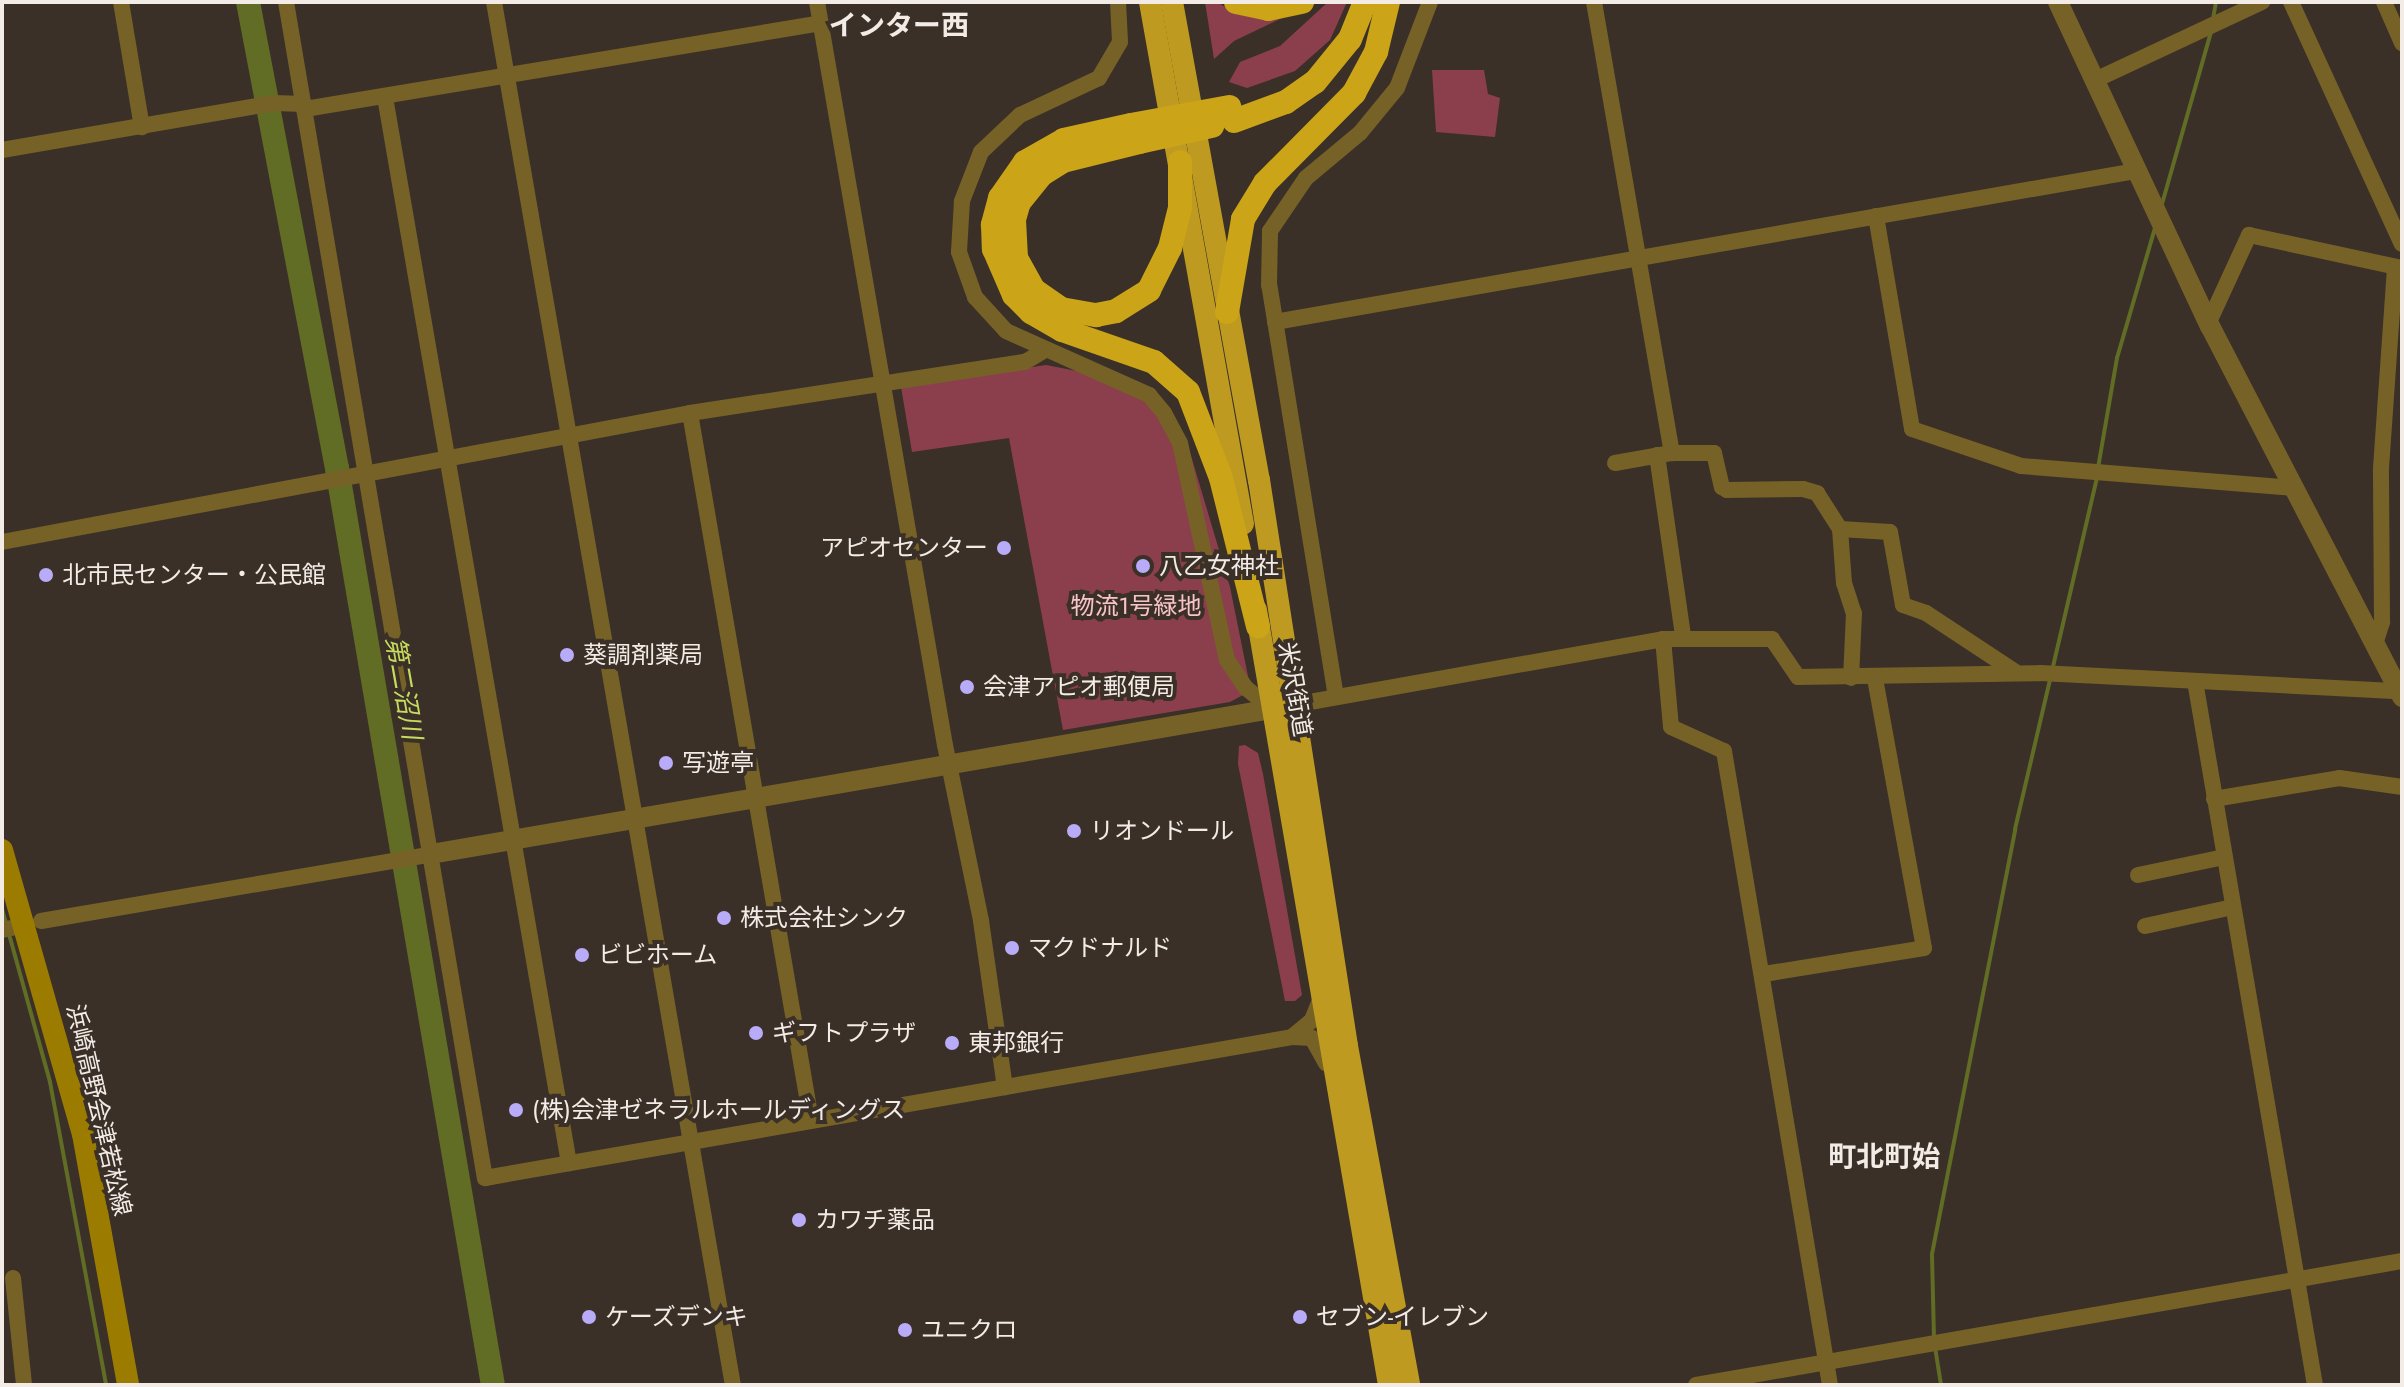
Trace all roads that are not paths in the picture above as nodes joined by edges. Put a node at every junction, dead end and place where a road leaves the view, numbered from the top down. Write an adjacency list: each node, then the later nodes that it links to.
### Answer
1 (121, 2): 26 (street)
2 (286, 2): 24 (street)
3 (494, 2): 21 (street)
4 (817, 2): 19 (street)
5 (1118, 2): 38 (street)
6 (1150, 2): 29 (highway, 米沢街道)
7 (1172, 2): 35 (highway, 米沢街道)
8 (1236, 2): 9 (highway)
9 (1302, 2)
10 (1352, 2): 25 (highway)
11 (1365, 2): 25 (highway)
12 (1388, 2): 35 (highway)
13 (1430, 2): 36 (street)
14 (1594, 2): 33 (street)
15 (2058, 2): 22 (street)
16 (2262, 2): 22 (street)
17 (2291, 2): 32 (street)
18 (2384, 2): 20 (street)
19 (821, 23): 21 (street); 39 (street)
20 (2402, 43)
21 (506, 75): 23 (street); 41 (street)
22 (2093, 81): 30 (street)
23 (385, 97): 24 (street); 43 (street)
24 (304, 107): 26 (street); 45 (street)
25 (1231, 114): 27 (highway, bridge)
26 (142, 127): 28 (street)
27 (1135, 133): 29 (highway); 49 (highway)
28 (2, 150)
29 (1180, 162): 49 (highway, 米沢街道)
30 (2135, 171): 31 (street); 37 (street)
31 (1876, 216): 33 (street); 46 (street)
32 (2402, 244)
33 (1638, 258): 36 (street); 42 (street)
34 (2399, 268): 37 (street); 52 (street)
35 (1227, 312): 59 (highway, 米沢街道)
36 (1275, 322): 58 (street)
37 (2209, 322): 46 (street)
38 (1045, 350): 39 (street); 59 (street)
39 (881, 383): 40 (street); 60 (street)
40 (690, 413): 41 (street); 62 (street)
41 (573, 435): 43 (street); 64 (street)
42 (1665, 454): 44 (street); 47 (street); 50 (street)
43 (444, 458): 45 (street); 65 (street)
44 (1615, 463)
45 (365, 473): 48 (street); 68 (street)
46 (2294, 488): 52 (street)
47 (1840, 529): 53 (street); 54 (street)
48 (2, 542)
49 (1258, 626): 59 (highway, 米沢街道)
50 (1683, 636): 51 (street); 54 (street)
51 (1663, 639): 58 (street); 73 (street)
52 (2375, 644): 57 (street)
53 (2017, 673): 55 (street); 56 (street)
54 (1851, 678): 55 (street)
55 (1875, 679): 73 (street)
56 (2195, 681): 57 (street); 63 (street)
57 (2399, 685)
58 (1336, 697): 59 (street)
59 (1283, 707): 60 (street); 74 (highway, 米沢街道); 89 (highway, 米沢街道)
60 (948, 765): 62 (street); 76 (street)
61 (2402, 787): 63 (street)
62 (760, 797): 64 (street); 77 (street)
63 (2214, 799): 67 (street)
64 (634, 819): 65 (street); 79 (street)
65 (514, 840): 68 (street); 80 (street)
66 (2, 850): 71 (main road, 浜崎高野会津若松線)
67 (2224, 857): 69 (street); 70 (street)
68 (413, 858): 71 (street); 80 (street)
69 (2138, 875)
70 (2233, 907): 72 (street); 83 (street)
71 (20, 926): 86 (main road, 浜崎高野会津若松線)
72 (2145, 926)
73 (1764, 974): 84 (street)
74 (1321, 988): 75 (street); 78 (highway, 米沢街道)
75 (1292, 1037): 76 (street); 78 (street)
76 (1005, 1087): 77 (street)
77 (811, 1120): 79 (street)
78 (1344, 1125): 88 (highway, 米沢街道)
79 (693, 1140): 80 (street); 87 (street)
80 (569, 1163)
81 (2402, 1261): 83 (street)
82 (13, 1278): 85 (street)
83 (2295, 1279): 84 (street); 92 (street)
84 (1827, 1363): 90 (street); 91 (street)
85 (24, 1385)
86 (128, 1385)
87 (733, 1385)
88 (1389, 1385)
89 (1409, 1385)
90 (1696, 1385)
91 (1830, 1385)
92 (2315, 1385)

